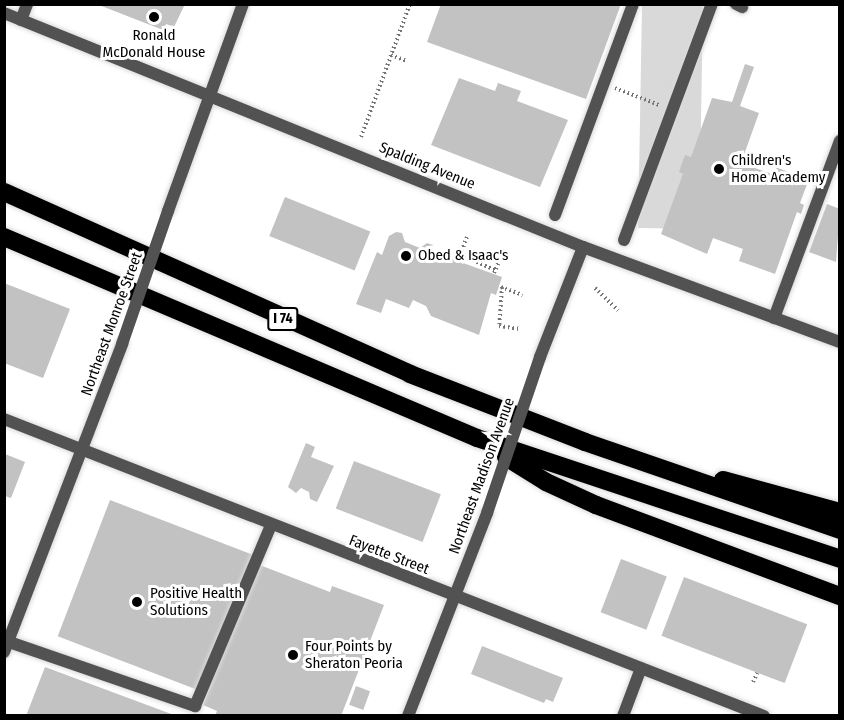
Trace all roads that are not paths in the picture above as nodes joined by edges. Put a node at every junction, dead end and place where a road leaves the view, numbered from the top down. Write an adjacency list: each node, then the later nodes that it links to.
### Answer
1 (27, 4): 6 (street)
2 (243, 4): 7 (street, Northeast Monroe Street)
3 (633, 4): 10 (street)
4 (712, 4): 12 (street)
5 (4, 13): 6 (street, Spalding Avenue)
6 (21, 20): 7 (street, Spalding Avenue)
7 (210, 95): 13 (street, Spalding Avenue); 19 (street, Northeast Monroe Street, bridge)
8 (840, 141): 14 (street)
9 (4, 192): 17 (highway, I 74)
10 (555, 215)
11 (4, 237): 18 (highway, I 74)
12 (624, 240)
13 (583, 247): 14 (street, Spalding Avenue); 24 (street, Northeast Madison Avenue, bridge)
14 (774, 318): 15 (street, Spalding Avenue)
15 (840, 342)
16 (4, 419): 19 (street, Fayette Street)
17 (566, 435): 20 (highway); 22 (highway, I 74)
18 (477, 438): 23 (highway, I 74); 25 (highway)
19 (80, 450): 21 (street, Fayette Street); 26 (street, Northeast Monroe Street)
20 (840, 512)
21 (270, 525): 24 (street, Fayette Street); 26 (street)
22 (840, 530)
23 (840, 559)
24 (453, 596): 27 (street, Fayette Street); 28 (street, Northeast Madison Avenue)
25 (840, 596)
26 (7, 647)
27 (641, 668): 29 (street); 30 (street, Fayette Street)
28 (408, 716)
29 (623, 716)
30 (764, 716)

